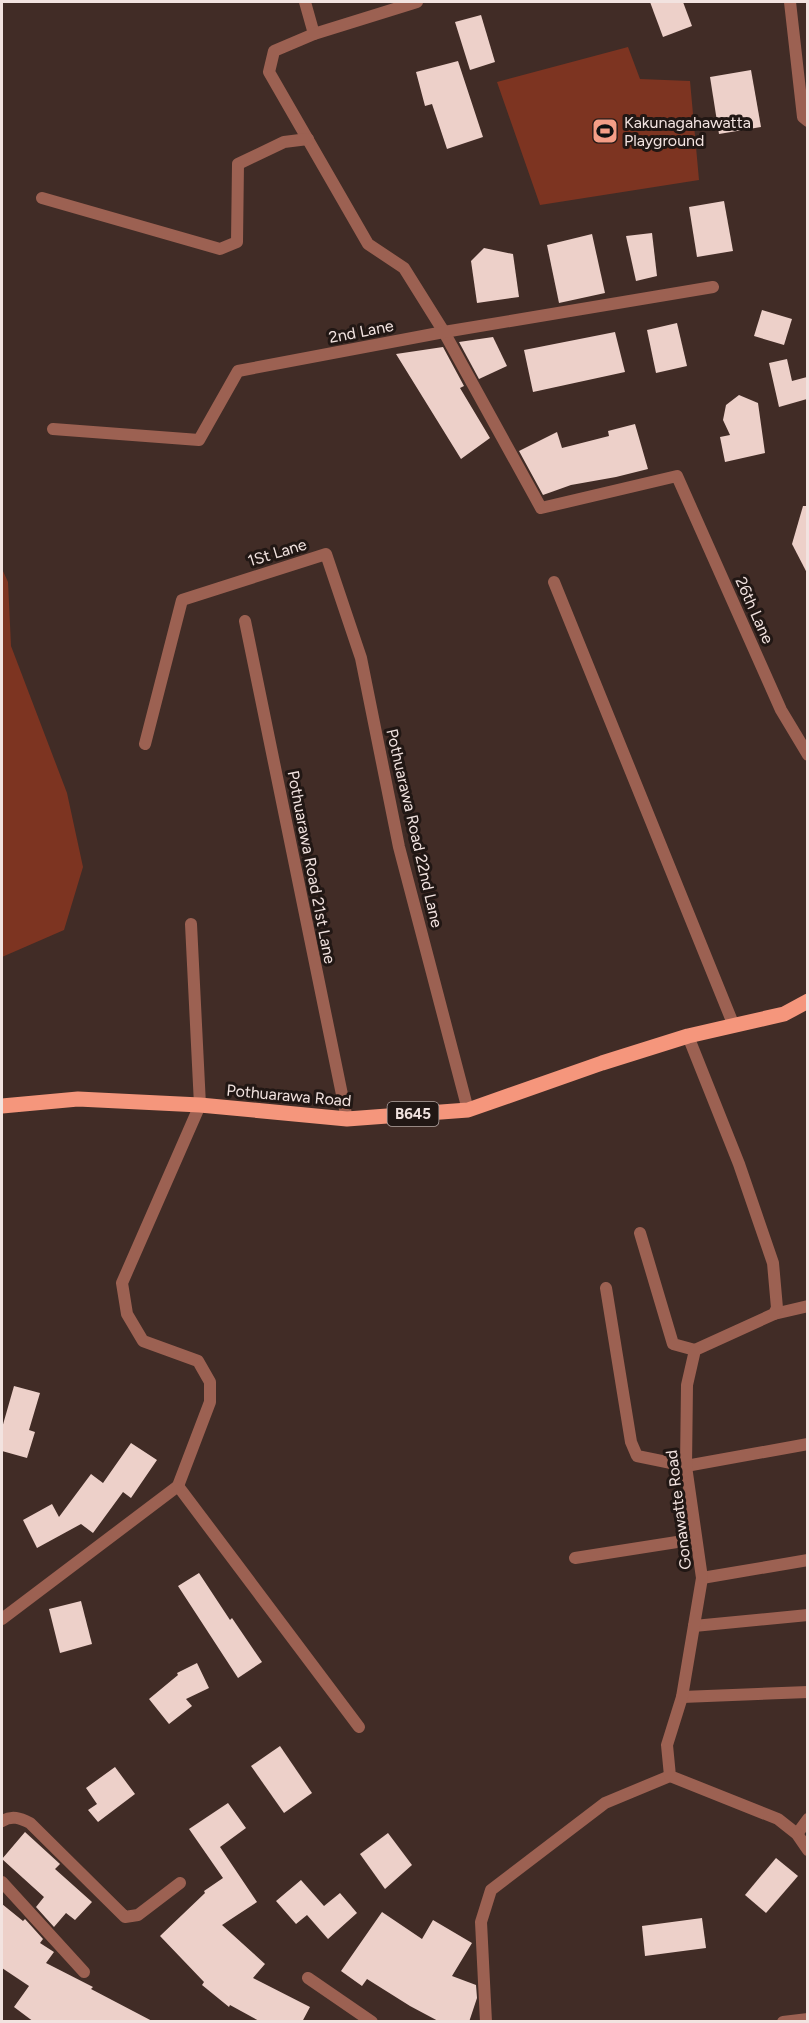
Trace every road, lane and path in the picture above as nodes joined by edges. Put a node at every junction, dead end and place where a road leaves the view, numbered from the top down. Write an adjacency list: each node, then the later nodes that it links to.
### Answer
1 (305, 2): 4 (street)
2 (417, 2): 4 (street)
3 (790, 2): 5 (street)
4 (314, 34): 6 (street)
5 (807, 121)
6 (308, 139): 7 (street); 9 (street)
7 (42, 198)
8 (713, 287): 9 (street, 2nd Lane)
9 (444, 333): 10 (street, 2nd Lane); 15 (street, 26th Lane)
10 (52, 429)
11 (326, 554): 14 (street, 1St Lane); 22 (street, Pothuarawa Road 22nd Lane)
12 (554, 582): 18 (street)
13 (245, 621): 23 (street, Pothuarawa Road 21st Lane)
14 (145, 744)
15 (807, 755)
16 (191, 924): 20 (street)
17 (807, 1001): 18 (main road, Pothuarawa Road / B645)
18 (735, 1026): 19 (main road, Pothuarawa Road / B645)
19 (688, 1036): 22 (main road, Pothuarawa Road / B645); 27 (street)
20 (200, 1105): 21 (main road, Pothuarawa Road / B645); 23 (main road, Pothuarawa Road / B645); 31 (street)
21 (2, 1106)
22 (468, 1110): 23 (main road, Pothuarawa Road / B645)
23 (347, 1119)
24 (640, 1233): 28 (street)
25 (606, 1288): 30 (street)
26 (807, 1306): 27 (street)
27 (774, 1314): 28 (street)
28 (695, 1350): 30 (street, Gonawatte Road)
29 (807, 1444): 30 (street)
30 (686, 1466): 32 (street, Gonawatte Road)
31 (178, 1486): 37 (street); 41 (street)
32 (696, 1539): 33 (street); 35 (street, Gonawatte Road)
33 (575, 1558)
34 (807, 1560): 35 (street)
35 (702, 1578): 38 (street, Gonawatte Road)
36 (807, 1615): 38 (street)
37 (2, 1619)
38 (694, 1626): 40 (street, Gonawatte Road)
39 (807, 1692): 40 (street)
40 (682, 1697): 42 (street, Gonawatte Road)
41 (359, 1727)
42 (670, 1776): 45 (street); 53 (street)
43 (807, 1819): 45 (street)
44 (2, 1821): 48 (street)
45 (797, 1834): 46 (street)
46 (807, 1850)
47 (2, 1882): 49 (street)
48 (180, 1883)
49 (84, 1972)
50 (309, 1978): 52 (street)
51 (807, 2019): 54 (street)
52 (372, 2022)
53 (486, 2022)
54 (783, 2022)

